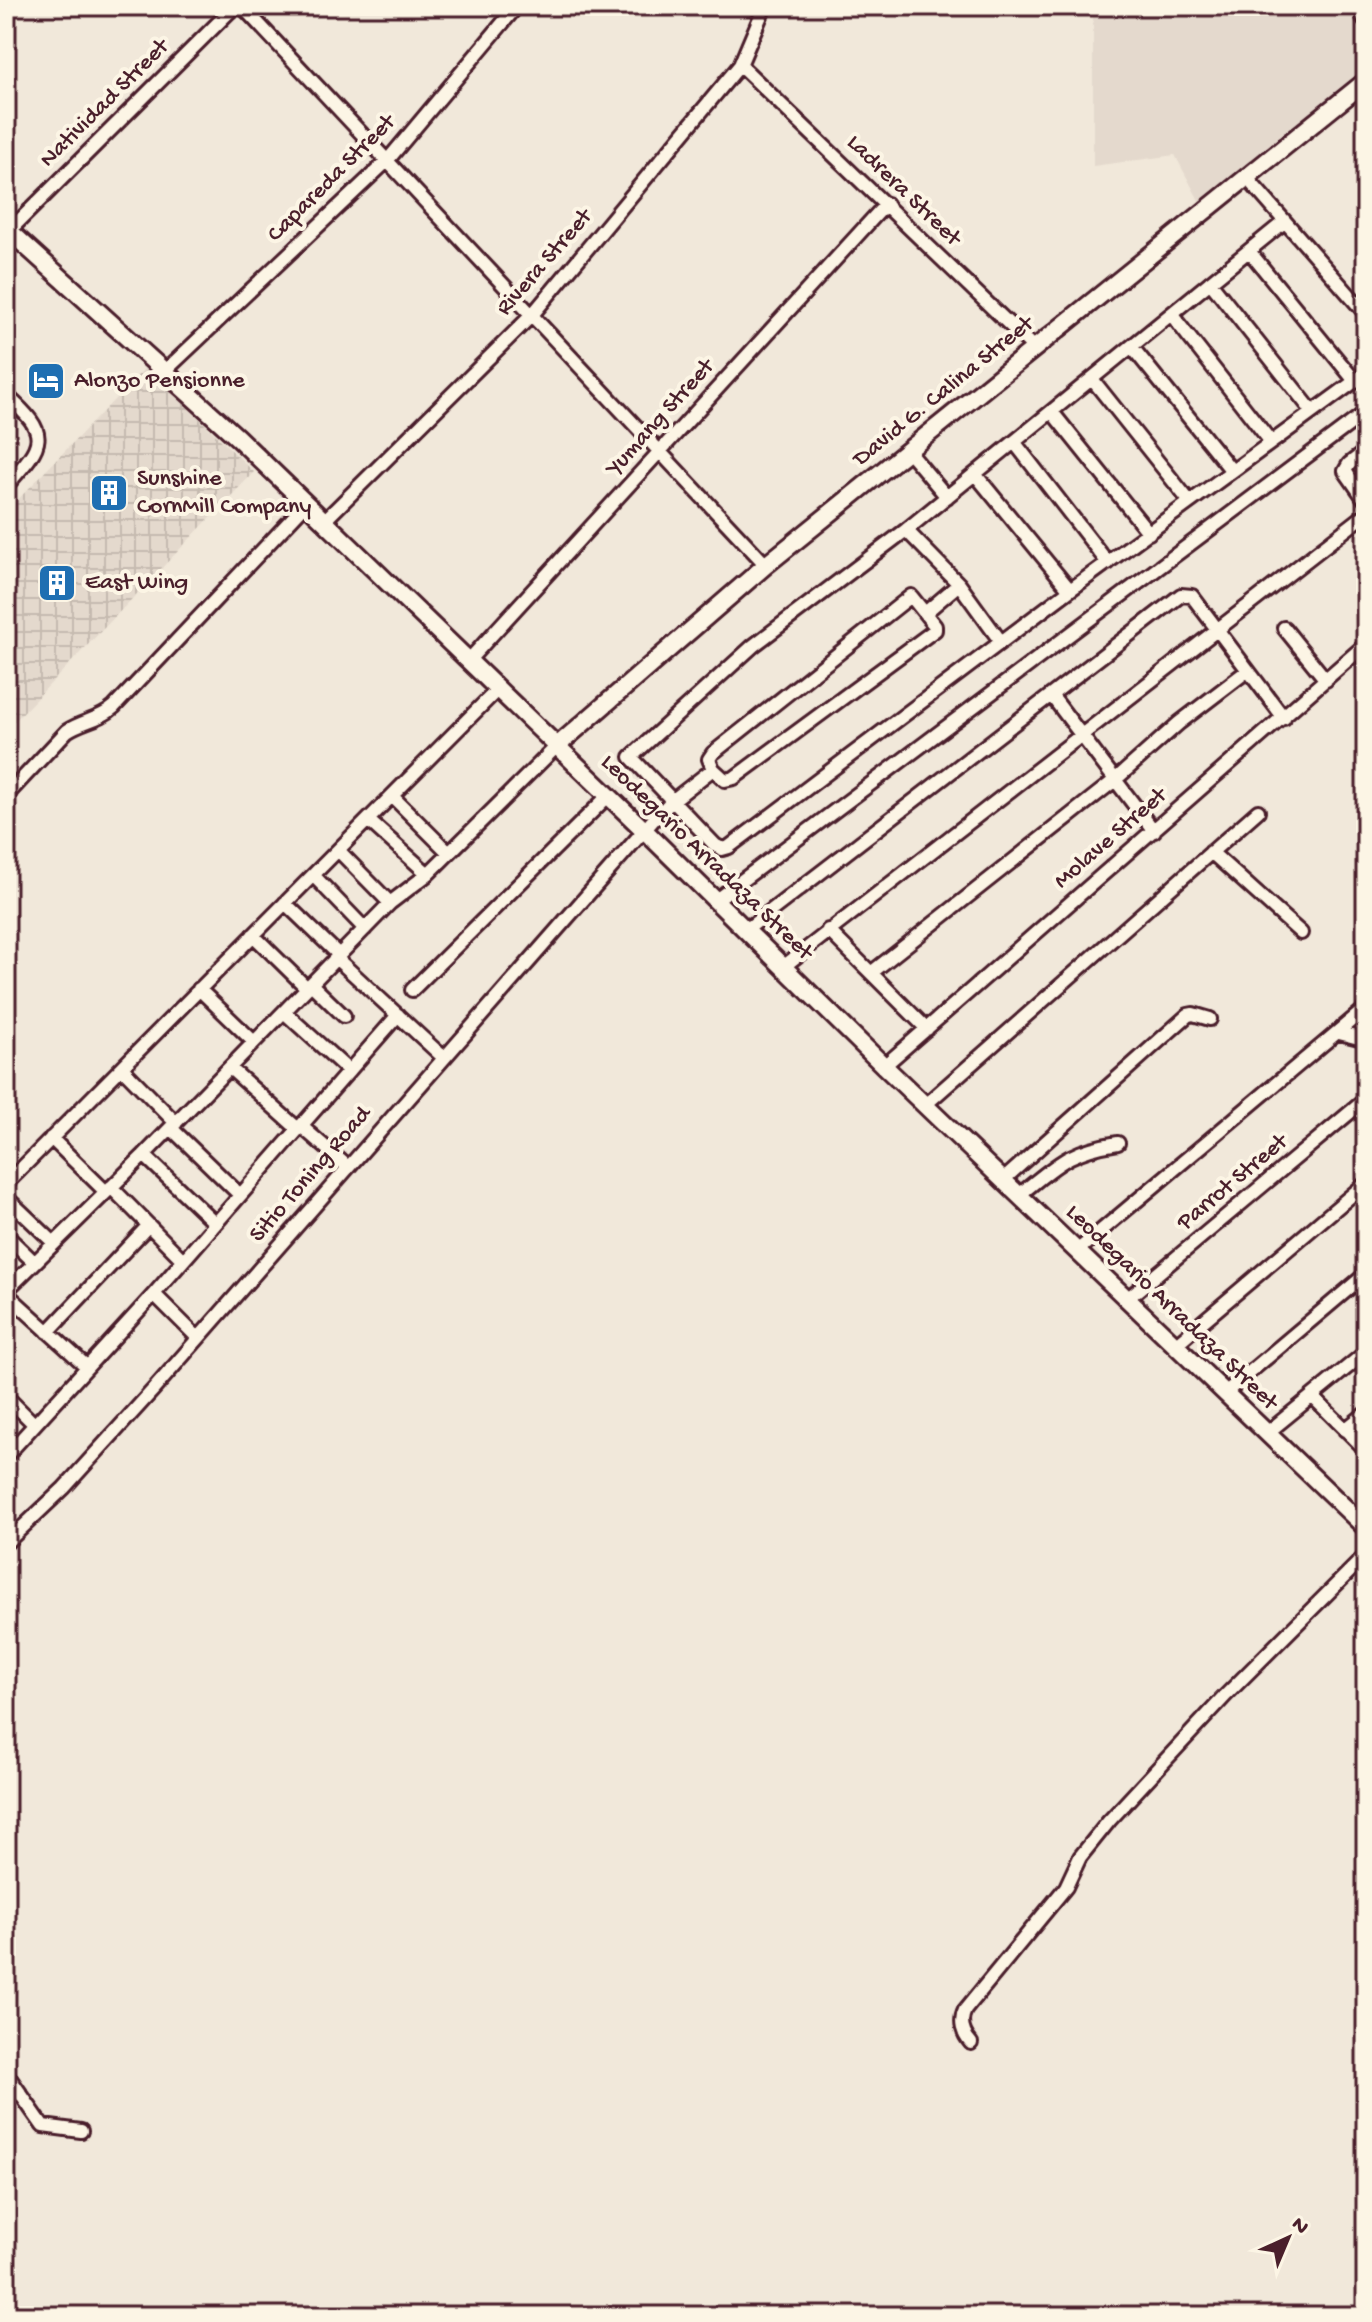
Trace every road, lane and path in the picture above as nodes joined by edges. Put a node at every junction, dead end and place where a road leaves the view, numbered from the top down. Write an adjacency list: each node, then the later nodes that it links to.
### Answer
1 (235, 6): 13 (street, Natividad Street)
2 (242, 6): 9 (street)
3 (517, 6): 9 (street, Capareda Street)
4 (765, 6): 7 (street, Rivera Street)
5 (1361, 6): 6 (street)
6 (1366, 19)
7 (740, 65): 11 (street, Ladrera Street); 18 (street, Rivera Street)
8 (1366, 81): 10 (street, David G. Calina Street)
9 (387, 161): 18 (street); 21 (street, Capareda Street)
10 (1247, 178): 12 (street); 20 (street, David G. Calina Street)
11 (886, 204): 20 (street, Ladrera Street); 32 (street, Yumang Street)
12 (1284, 222): 14 (street); 17 (street)
13 (7, 231): 21 (street, Leodegario Arradaza Street)
14 (1249, 251): 15 (street); 24 (street)
15 (1210, 282): 16 (street); 26 (street)
16 (1171, 314): 19 (street); 29 (street)
17 (1366, 314)
18 (532, 315): 32 (street); 42 (street, Rivera Street)
19 (1132, 347): 23 (street); 34 (street)
20 (1035, 349): 33 (street, David G. Calina Street)
21 (164, 372): 40 (street, Leodegario Arradaza Street)
22 (1366, 373): 24 (street)
23 (1092, 379): 27 (street); 39 (street)
24 (1355, 381): 26 (street)
25 (6, 395): 36 (street)
26 (1312, 411): 29 (street)
27 (1052, 412): 30 (street); 44 (street)
28 (1366, 412): 77 (street)
29 (1271, 442): 34 (street)
30 (1015, 443): 35 (street); 45 (street)
31 (1366, 451): 38 (street)
32 (659, 452): 46 (street); 54 (street, Yumang Street)
33 (906, 454): 37 (street); 46 (street, David G. Calina Street)
34 (1232, 471): 39 (street)
35 (975, 474): 37 (street); 48 (street)
36 (6, 486)
37 (945, 499): 43 (street)
38 (1366, 501)
39 (1190, 502): 44 (street)
40 (306, 504): 42 (street, Leodegario Arradaza Street); 64 (street)
41 (1366, 514): 51 (street)
42 (324, 521): 54 (street, Leodegario Arradaza Street)
43 (906, 530): 47 (street); 67 (street)
44 (1149, 533): 45 (street)
45 (1108, 563): 48 (street)
46 (766, 565): 61 (street, David G. Calina Street)
47 (959, 584): 49 (street); 52 (street)
48 (1070, 590): 52 (street)
49 (925, 613): 62 (street); 62 (street)
50 (1284, 628): 56 (street)
51 (1217, 630): 55 (street); 58 (street); 60 (street)
52 (1001, 642): 67 (street)
53 (1366, 644): 56 (street, Molave Street)
54 (468, 661): 57 (street, Leodegario Arradaza Street)
55 (1247, 671): 59 (street); 63 (street)
56 (1326, 680): 59 (street, Molave Street)
57 (498, 689): 61 (street, Leodegario Arradaza Street); 65 (street)
58 (1051, 695): 60 (street); 81 (street)
59 (1284, 718): 71 (street, Molave Street)
60 (1081, 736): 63 (street); 82 (street)
61 (557, 746): 66 (street, Leodegario Arradaza Street); 74 (street)
62 (713, 769): 67 (street, Sitio Toning Road)
63 (1115, 780): 71 (street); 87 (street)
64 (6, 796)
65 (392, 796): 69 (street); 74 (street)
66 (608, 796): 70 (street, Leodegario Arradaza Street); 90 (street)
67 (672, 801): 70 (street, Sitio Toning Road)
68 (1258, 811): 73 (street)
69 (368, 820): 72 (street); 75 (street)
70 (645, 831): 77 (street, Leodegario Arradaza Street); 100 (street, Sitio Toning Road)
71 (1154, 831): 96 (street, Molave Street)
72 (338, 850): 76 (street); 79 (street)
73 (1211, 852): 83 (street); 106 (street)
74 (449, 853): 75 (street)
75 (428, 874): 79 (street)
76 (313, 875): 78 (street); 80 (street)
77 (716, 900): 81 (street, Leodegario Arradaza Street)
78 (285, 903): 84 (street); 85 (street)
79 (390, 903): 80 (street)
80 (365, 929): 85 (street)
81 (746, 930): 86 (street, Leodegario Arradaza Street)
82 (828, 930): 86 (street); 87 (street)
83 (1301, 933)
84 (253, 935): 88 (street); 89 (street)
85 (338, 956): 88 (street); 93 (street)
86 (783, 967): 101 (street, Leodegario Arradaza Street)
87 (871, 973): 96 (street)
88 (309, 986): 92 (street); 94 (street)
89 (199, 989): 99 (street); 102 (street)
90 (412, 990)
91 (1366, 1008): 98 (street)
92 (284, 1012): 99 (street); 104 (street)
93 (398, 1015): 100 (street); 104 (street)
94 (344, 1016)
95 (1210, 1019): 113 (street)
96 (927, 1029): 101 (street, Molave Street)
97 (1366, 1032): 98 (street)
98 (1339, 1033): 124 (street)
99 (254, 1042): 103 (street)
100 (444, 1058): 112 (street, Sitio Toning Road)
101 (884, 1066): 106 (street, Leodegario Arradaza Street)
102 (122, 1068): 107 (street); 109 (street)
103 (230, 1068): 107 (street); 108 (street)
104 (349, 1071): 108 (street)
105 (1366, 1099): 130 (street, Parrot Street)
106 (925, 1105): 113 (street, Leodegario Arradaza Street)
107 (173, 1126): 111 (street); 117 (street)
108 (299, 1127): 112 (street); 117 (street)
109 (51, 1138): 115 (street); 116 (street)
110 (1118, 1143): 118 (street)
111 (144, 1155): 116 (street); 120 (street)
112 (348, 1167): 132 (street, Sitio Toning Road)
113 (1003, 1180): 118 (street, Leodegario Arradaza Street)
114 (1366, 1183): 133 (street)
115 (6, 1184)
116 (108, 1190): 121 (street); 123 (street)
117 (240, 1195): 120 (street)
118 (1019, 1195): 124 (street, Leodegario Arradaza Street)
119 (6, 1197): 123 (street)
120 (215, 1223): 125 (street)
121 (148, 1226): 125 (street); 131 (street)
122 (6, 1235): 126 (street)
123 (53, 1242): 126 (street)
124 (1077, 1251): 130 (street, Leodegario Arradaza Street)
125 (183, 1260): 129 (street)
126 (34, 1262): 128 (street)
127 (1366, 1274): 136 (street)
128 (6, 1292): 131 (street)
129 (154, 1294): 132 (street); 135 (street)
130 (1127, 1299): 133 (street, Leodegario Arradaza Street)
131 (48, 1332): 135 (street)
132 (197, 1337): 146 (street, Sitio Toning Road)
133 (1175, 1345): 136 (street, Leodegario Arradaza Street)
134 (1366, 1352): 138 (street)
135 (86, 1366): 140 (street)
136 (1225, 1393): 142 (street, Leodegario Arradaza Street)
137 (6, 1396): 140 (street)
138 (1313, 1397): 141 (street); 142 (street)
139 (1366, 1413): 141 (street)
140 (34, 1424): 144 (street)
141 (1345, 1430): 143 (street)
142 (1267, 1433): 145 (street, Leodegario Arradaza Street)
143 (1366, 1450)
144 (6, 1455)
145 (1366, 1528)
146 (6, 1543)
147 (1366, 1555): 148 (street)
148 (971, 2043)
149 (6, 2073): 150 (street)
150 (81, 2131)

